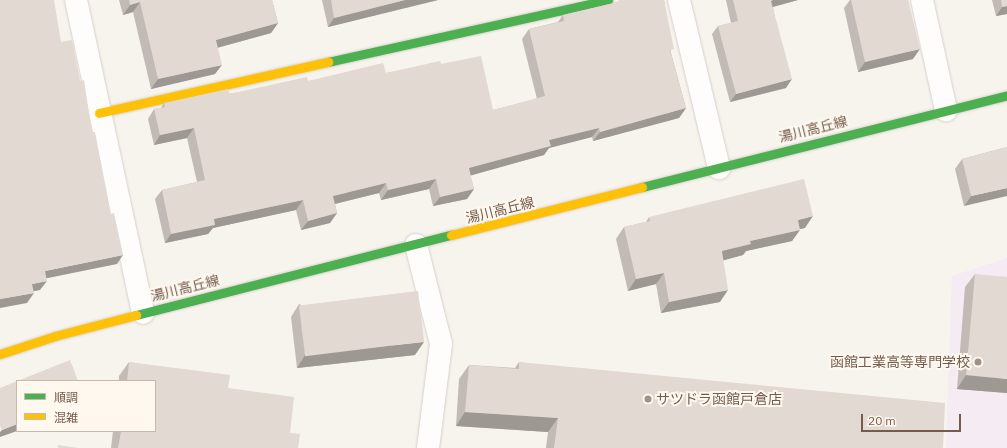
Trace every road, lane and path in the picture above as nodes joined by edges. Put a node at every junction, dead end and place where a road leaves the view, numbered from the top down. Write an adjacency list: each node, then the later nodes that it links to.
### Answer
1 (76, 0): 7 (street)
2 (608, 0): 7 (street)
3 (679, 0): 8 (street)
4 (922, 0): 6 (street)
5 (1007, 95): 6 (street, 湯川高丘線)
6 (946, 110): 8 (street, 湯川高丘線)
7 (99, 113): 10 (street)
8 (719, 168): 9 (street, 湯川高丘線)
9 (416, 245): 10 (street, 湯川高丘線); 12 (street)
10 (143, 313): 11 (street, 湯川高丘線)
11 (0, 354)
12 (428, 448)

